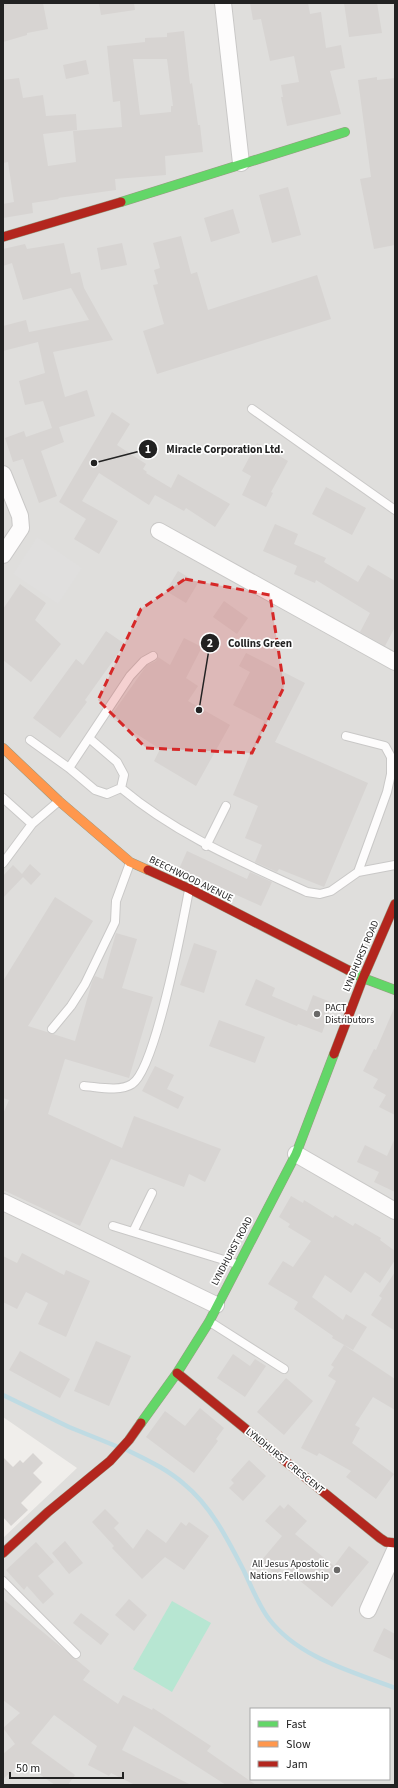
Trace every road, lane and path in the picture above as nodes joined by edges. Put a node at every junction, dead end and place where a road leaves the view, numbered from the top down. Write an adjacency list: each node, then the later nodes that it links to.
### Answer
1 (223, 3): 3 (street)
2 (344, 132): 3 (street)
3 (241, 163): 4 (street)
4 (3, 237)
5 (252, 409): 7 (lane)
6 (3, 474): 9 (street)
7 (395, 510)
8 (159, 531): 11 (street)
9 (3, 555)
10 (153, 656): 13 (lane)
11 (395, 662)
12 (346, 736): 18 (lane)
13 (89, 738): 16 (lane); 17 (lane)
14 (30, 740): 16 (lane)
15 (3, 748): 20 (street, BEECHWOOD AVENUE)
16 (69, 768): 17 (lane)
17 (121, 788): 23 (lane)
18 (391, 793): 27 (lane)
19 (3, 798): 22 (lane)
20 (59, 801): 22 (lane); 24 (street, BEECHWOOD AVENUE)
21 (226, 806): 23 (lane)
22 (32, 824): 25 (lane)
23 (206, 846): 27 (lane)
24 (130, 862): 28 (street, BEECHWOOD AVENUE); 32 (lane)
25 (3, 863)
26 (395, 865): 27 (lane)
27 (358, 872)
28 (190, 890): 30 (street, BEECHWOOD AVENUE); 33 (lane)
29 (395, 904): 30 (street, LYNDHURST ROAD)
30 (363, 978): 31 (street, BEECHWOOD AVENUE); 34 (street, LYNDHURST ROAD)
31 (395, 990)
32 (52, 1029)
33 (84, 1086)
34 (296, 1154): 37 (street); 40 (street, LYNDHURST ROAD)
35 (152, 1193): 39 (lane)
36 (3, 1202): 41 (street)
37 (395, 1211)
38 (113, 1226): 39 (lane)
39 (133, 1232): 40 (lane)
40 (238, 1264): 41 (street, LYNDHURST ROAD)
41 (216, 1305): 42 (street, LYNDHURST ROAD)
42 (209, 1322): 43 (lane); 44 (street, LYNDHURST ROAD)
43 (284, 1369)
44 (177, 1373): 45 (street, LYNDHURST CRESCENT); 47 (street, LYNDHURST ROAD)
45 (395, 1543)
46 (395, 1550): 49 (street)
47 (3, 1553)
48 (3, 1581): 50 (lane)
49 (368, 1610)
50 (76, 1654)

